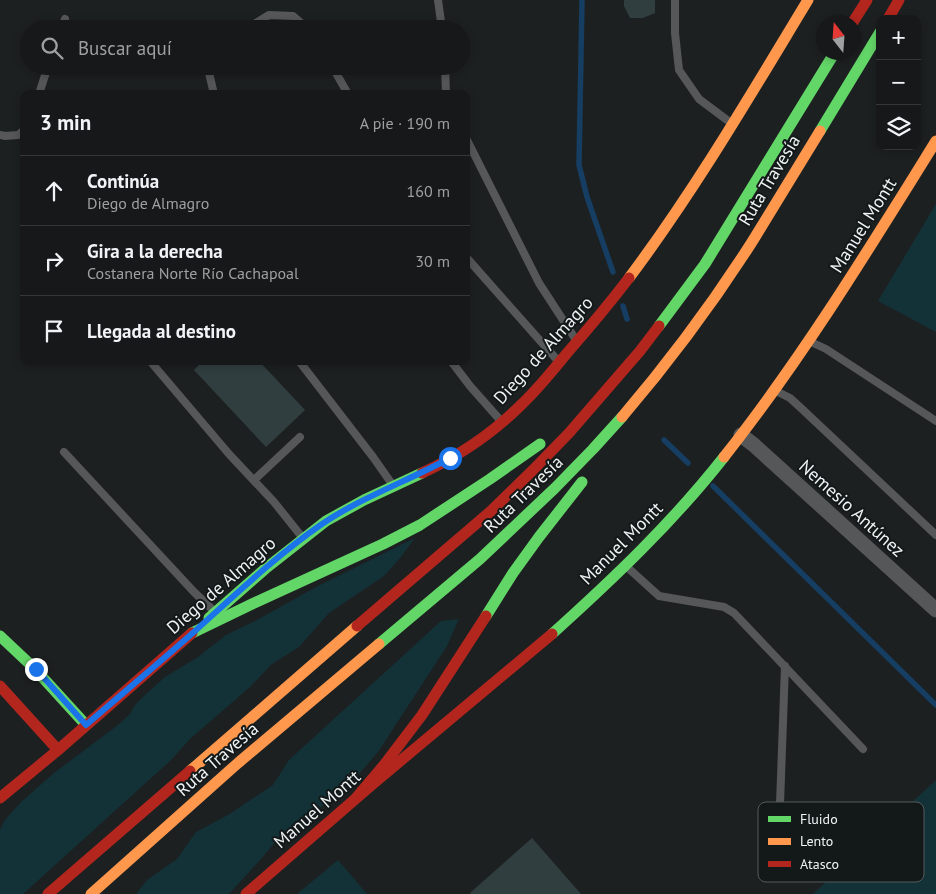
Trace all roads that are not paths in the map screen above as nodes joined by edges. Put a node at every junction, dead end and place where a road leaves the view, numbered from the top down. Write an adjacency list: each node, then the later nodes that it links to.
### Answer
1 (438, 0): 10 (lane)
2 (675, 0): 21 (lane)
3 (808, 0): 21 (main road, Diego de Almagro)
4 (867, 0): 6 (main road)
5 (899, 0): 7 (main road)
6 (857, 15)
7 (890, 15)
8 (261, 20): 9 (lane)
9 (298, 20)
10 (441, 20)
11 (876, 39): 35 (main road, Ruta Travesía)
12 (830, 60): 34 (main road, Ruta Travesía)
13 (45, 75): 17 (lane)
14 (210, 75): 18 (lane)
15 (337, 75): 19 (lane)
16 (445, 75): 20 (lane)
17 (40, 90)
18 (213, 90)
19 (346, 90)
20 (446, 90)
21 (733, 124): 27 (main road, Diego de Almagro)
22 (20, 134): 23 (lane)
23 (0, 135)
24 (936, 142): 28 (main road, Manuel Montt)
25 (470, 146): 27 (lane)
26 (470, 262): 29 (lane)
27 (577, 342): 29 (main road, Diego de Almagro)
28 (810, 342): 33 (main road, Manuel Montt); 36 (lane)
29 (560, 363): 37 (main road, Diego de Almagro)
30 (153, 365): 43 (lane)
31 (302, 365): 44 (lane)
32 (454, 365): 37 (lane)
33 (776, 391): 38 (main road, Manuel Montt); 45 (lane)
34 (604, 394): 50 (main road); 60 (main road, Ruta Travesía)
35 (629, 408): 41 (main road); 61 (main road, Ruta Travesía)
36 (936, 421)
37 (502, 422): 44 (main road, Diego de Almagro)
38 (741, 435): 47 (main road, Manuel Montt); 48 (street, Nemesio Antúnez)
39 (300, 437): 43 (lane)
40 (64, 452): 49 (lane)
41 (601, 456)
42 (588, 475): 58 (main road)
43 (254, 480): 46 (lane)
44 (393, 486): 46 (main road, Diego de Almagro)
45 (936, 535)
46 (303, 539): 49 (main road, Diego de Almagro)
47 (625, 566): 52 (lane); 58 (main road, Manuel Montt)
48 (936, 610)
49 (215, 612): 50 (main road, Diego de Almagro)
50 (192, 633): 54 (main road, Diego de Almagro)
51 (0, 636): 54 (main road)
52 (785, 666): 55 (lane); 59 (lane)
53 (0, 686): 56 (main road)
54 (86, 725): 56 (main road, Diego de Almagro)
55 (863, 749)
56 (58, 750): 57 (main road, Diego de Almagro)
57 (0, 798)
58 (356, 798): 62 (main road, Manuel Montt)
59 (780, 802)
60 (48, 894)
61 (91, 894)
62 (246, 894)

